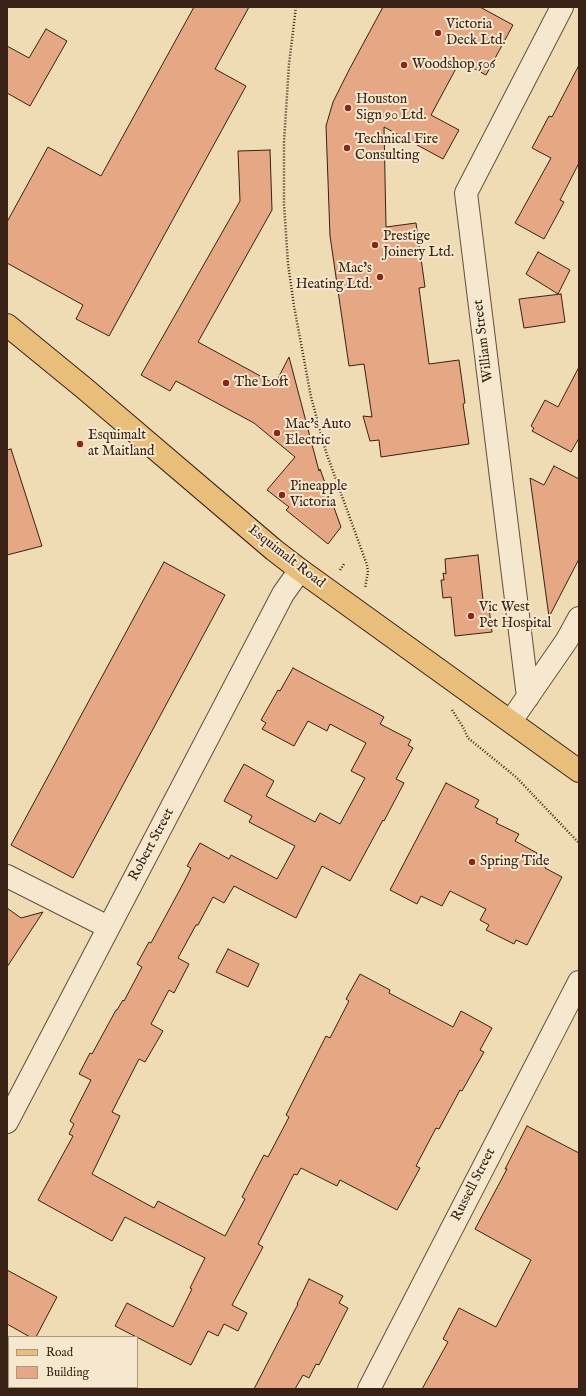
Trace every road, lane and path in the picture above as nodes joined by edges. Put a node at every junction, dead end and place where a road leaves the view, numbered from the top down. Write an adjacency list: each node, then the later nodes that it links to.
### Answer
1 (296, 7): 7 (path)
2 (562, 7): 9 (street, William Street)
3 (12, 335): 5 (main road, Esquimalt Road)
4 (344, 564): 6 (path)
5 (300, 570): 10 (main road, Esquimalt Road); 15 (street, Robert Street)
6 (340, 570)
7 (367, 582)
8 (579, 618): 9 (street)
9 (528, 697): 10 (street)
10 (511, 722): 12 (main road, Esquimalt Road)
11 (468, 738): 13 (path)
12 (579, 771)
13 (579, 843)
14 (7, 876): 15 (street)
15 (108, 927): 17 (street, Robert Street)
16 (579, 982): 18 (street, Russell Street)
17 (7, 1122)
18 (369, 1389)

